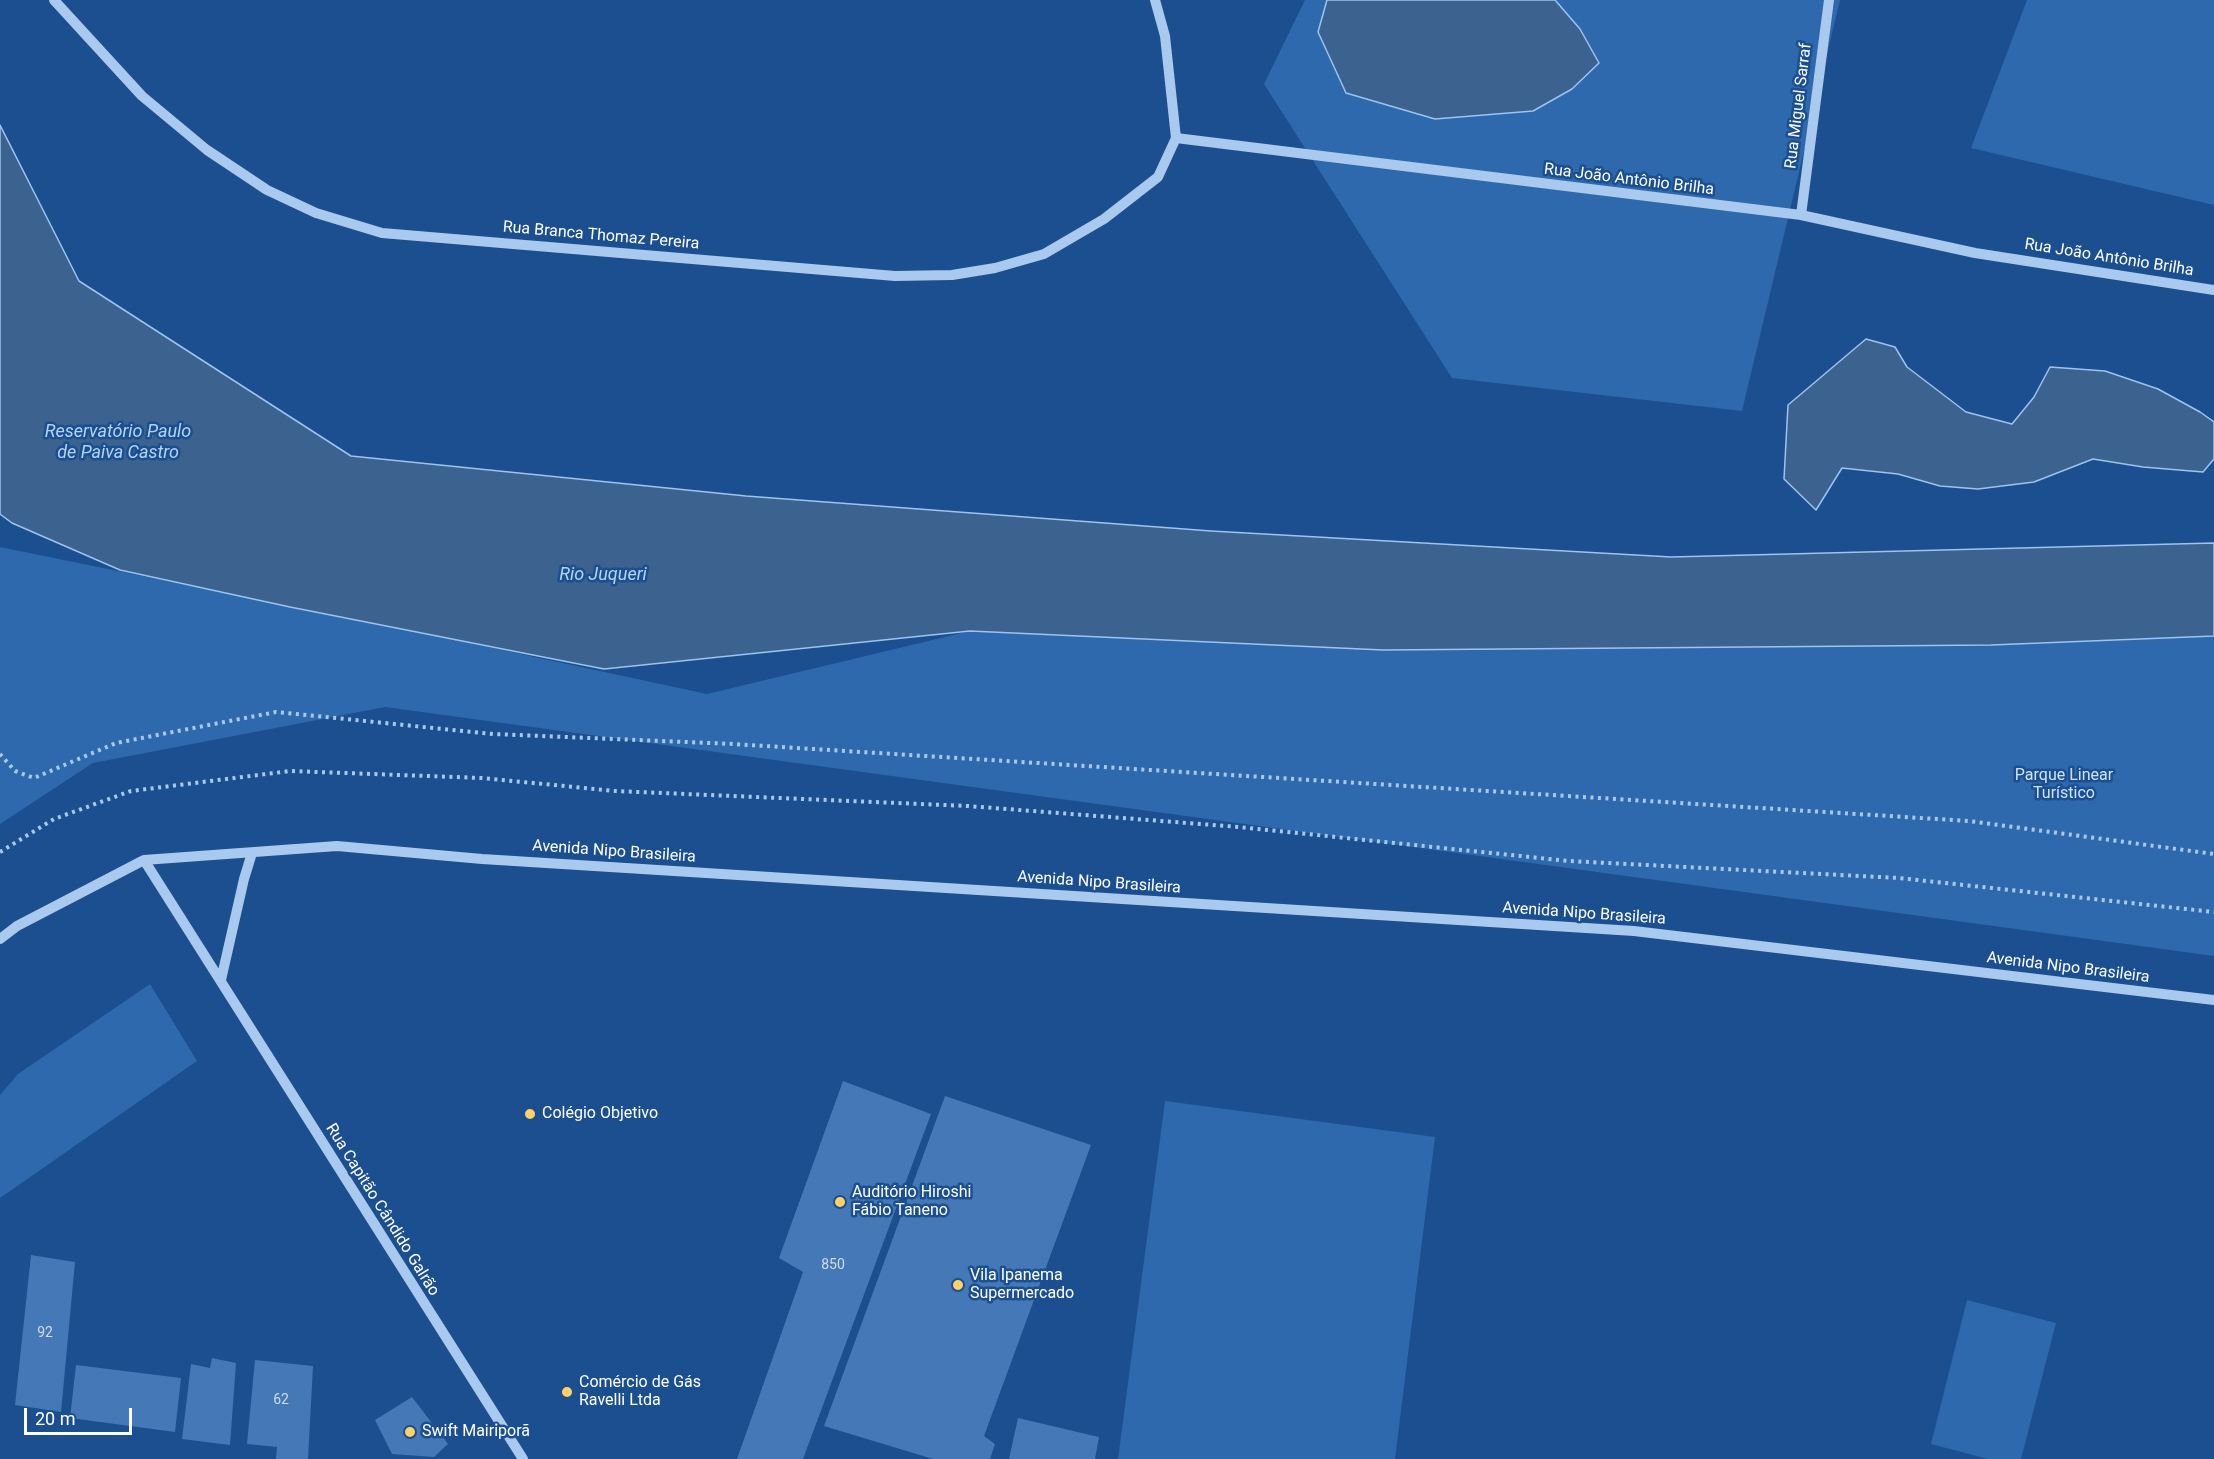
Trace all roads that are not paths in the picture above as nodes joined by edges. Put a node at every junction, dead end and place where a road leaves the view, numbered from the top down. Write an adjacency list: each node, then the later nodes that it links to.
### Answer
1 (54, 0): 4 (street, Rua Branca Thomaz Pereira)
2 (1155, 0): 4 (street)
3 (1829, 0): 5 (street, Rua Miguel Sarraf)
4 (1176, 138): 5 (street, Rua João Antônio Brilha)
5 (1801, 215): 6 (street, Rua João Antônio Brilha)
6 (2214, 290)
7 (252, 853): 8 (street, Avenida Nipo Brasileira); 10 (street); 11 (street, Avenida Nipo Brasileira)
8 (144, 860): 9 (street, Avenida Nipo Brasileira); 10 (street, Rua Capitão Cândido Galrão)
9 (0, 939)
10 (220, 980): 12 (street, Rua Capitão Cândido Galrão)
11 (2214, 1000)
12 (520, 1458)

